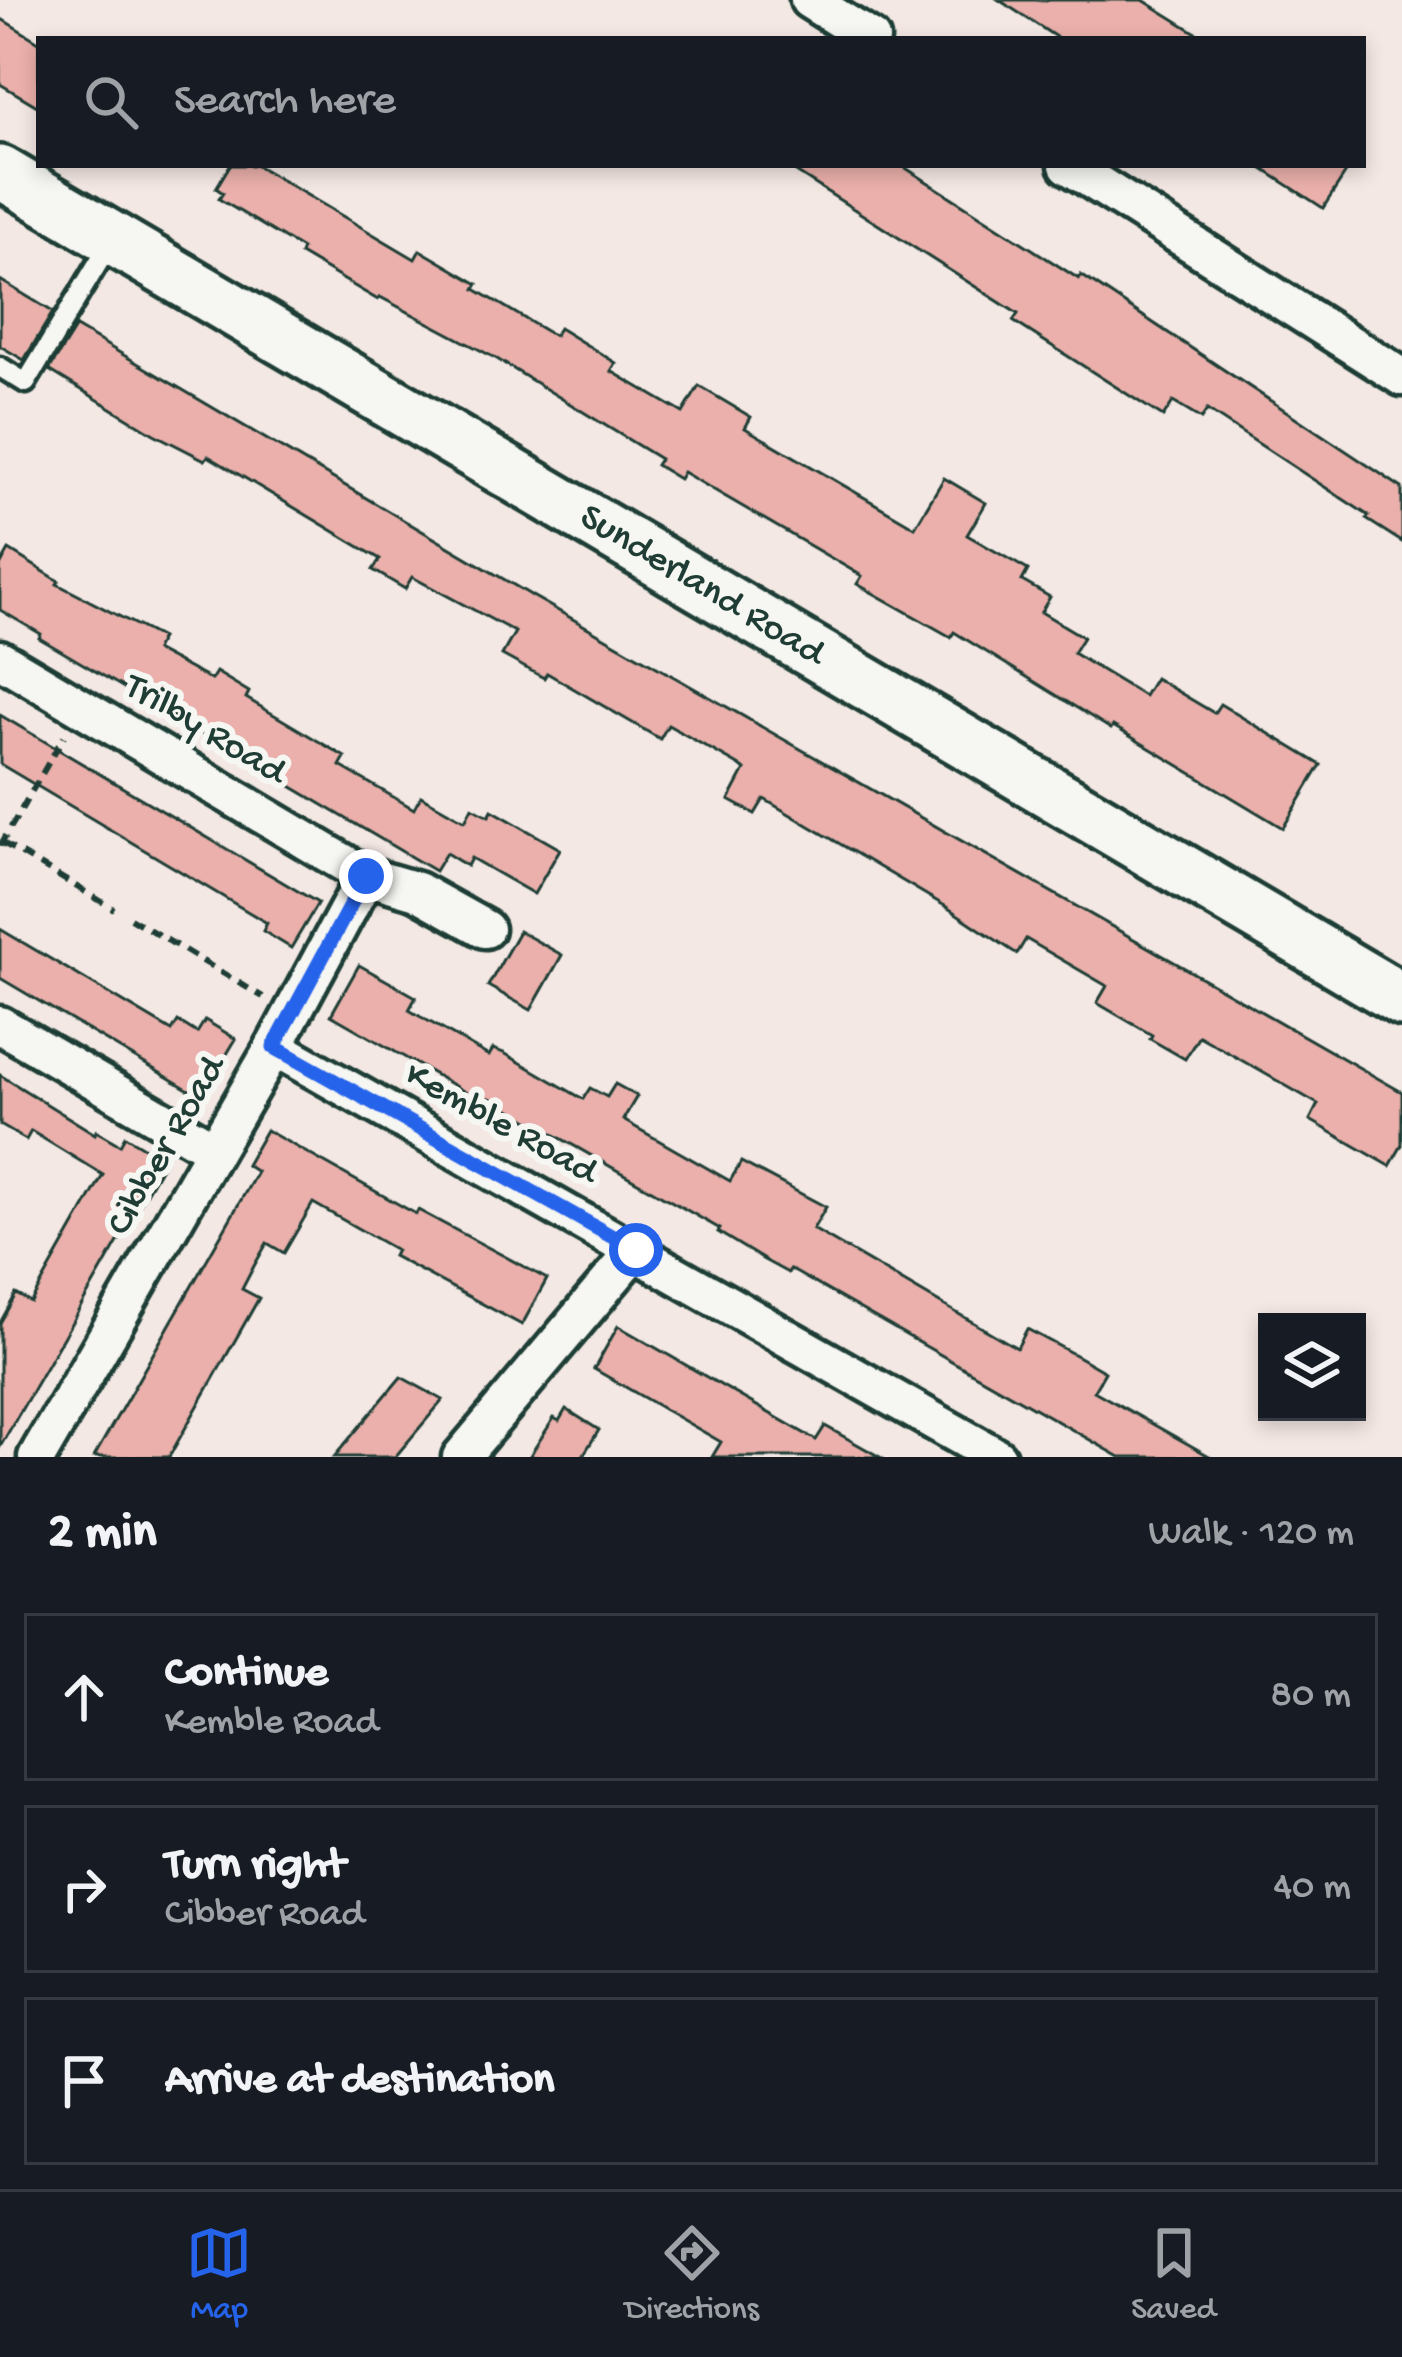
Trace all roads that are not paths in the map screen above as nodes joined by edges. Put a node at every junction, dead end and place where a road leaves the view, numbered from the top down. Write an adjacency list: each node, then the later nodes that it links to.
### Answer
1 (809, 0): 2 (street)
2 (866, 36)
3 (1073, 168): 7 (street)
4 (0, 172): 5 (street, Sunderland Road)
5 (113, 239): 6 (lane); 11 (street, Sunderland Road)
6 (0, 367)
7 (1402, 377)
8 (0, 659): 9 (street, Trilby Road)
9 (366, 876): 10 (street, Trilby Road); 13 (street, Cibber Road)
10 (485, 929)
11 (1402, 1000)
12 (0, 1025): 14 (street)
13 (274, 1047): 14 (street, Cibber Road); 15 (street, Kemble Road)
14 (214, 1150): 16 (street, Cibber Road)
15 (636, 1250): 17 (street); 18 (street, Kemble Road)
16 (37, 1457)
17 (461, 1457)
18 (998, 1457)

